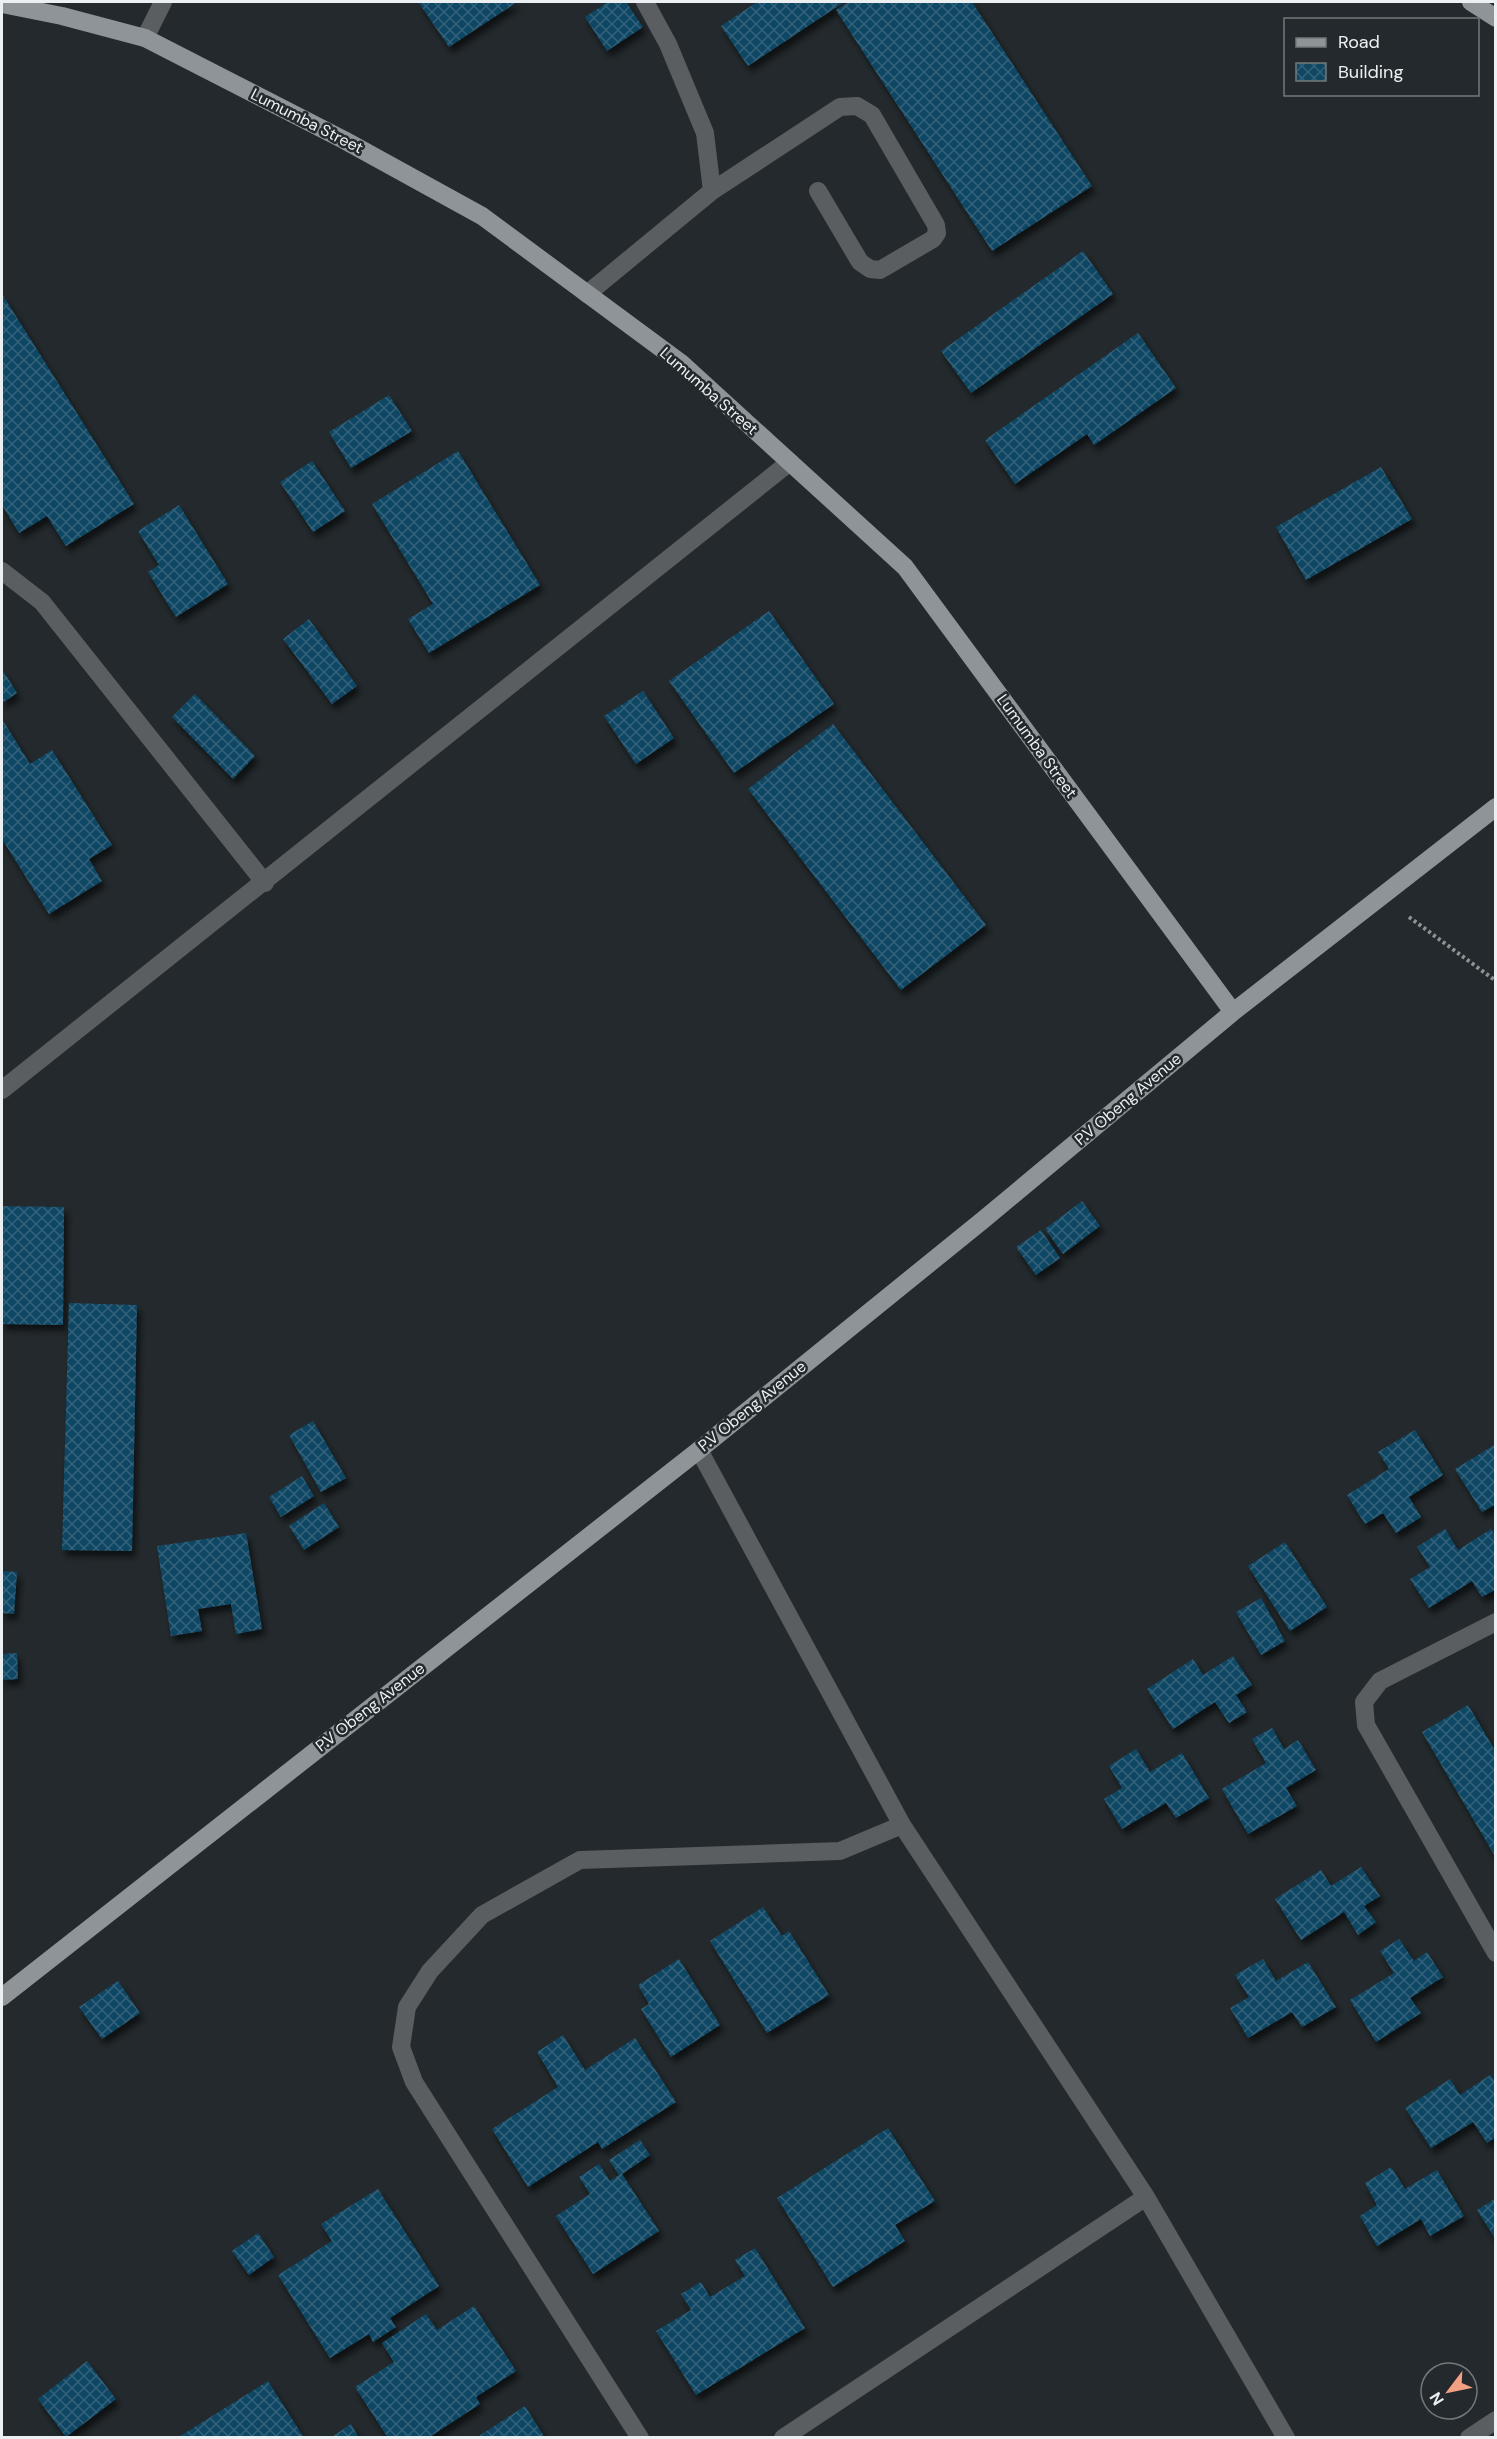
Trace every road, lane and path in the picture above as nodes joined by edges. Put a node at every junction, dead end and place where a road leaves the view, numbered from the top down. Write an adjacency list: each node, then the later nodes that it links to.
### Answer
1 (162, 2): 6 (street)
2 (645, 2): 7 (street)
3 (1471, 2): 5 (main road)
4 (2, 4): 6 (main road, Lumumba Street)
5 (1496, 18)
6 (145, 38): 9 (main road, Lumumba Street)
7 (712, 191): 8 (street); 9 (street)
8 (818, 191)
9 (587, 294): 10 (main road, Lumumba Street)
10 (790, 462): 13 (street); 16 (main road, Lumumba Street)
11 (2, 571): 13 (street)
12 (1496, 807): 14 (main road, P.V Obeng Avenue)
13 (265, 883): 17 (street)
14 (1381, 896): 15 (path); 16 (main road, P.V Obeng Avenue)
15 (1496, 981)
16 (1233, 1012): 18 (main road, P.V Obeng Avenue)
17 (2, 1090)
18 (699, 1450): 20 (street); 22 (main road, P.V Obeng Avenue)
19 (1496, 1622): 21 (street)
20 (902, 1825): 23 (street); 25 (street)
21 (1496, 1953)
22 (2, 1997)
23 (1146, 2197): 26 (street); 27 (street)
24 (1496, 2420): 28 (street)
25 (640, 2438)
26 (783, 2438)
27 (1286, 2438)
28 (1469, 2438)

